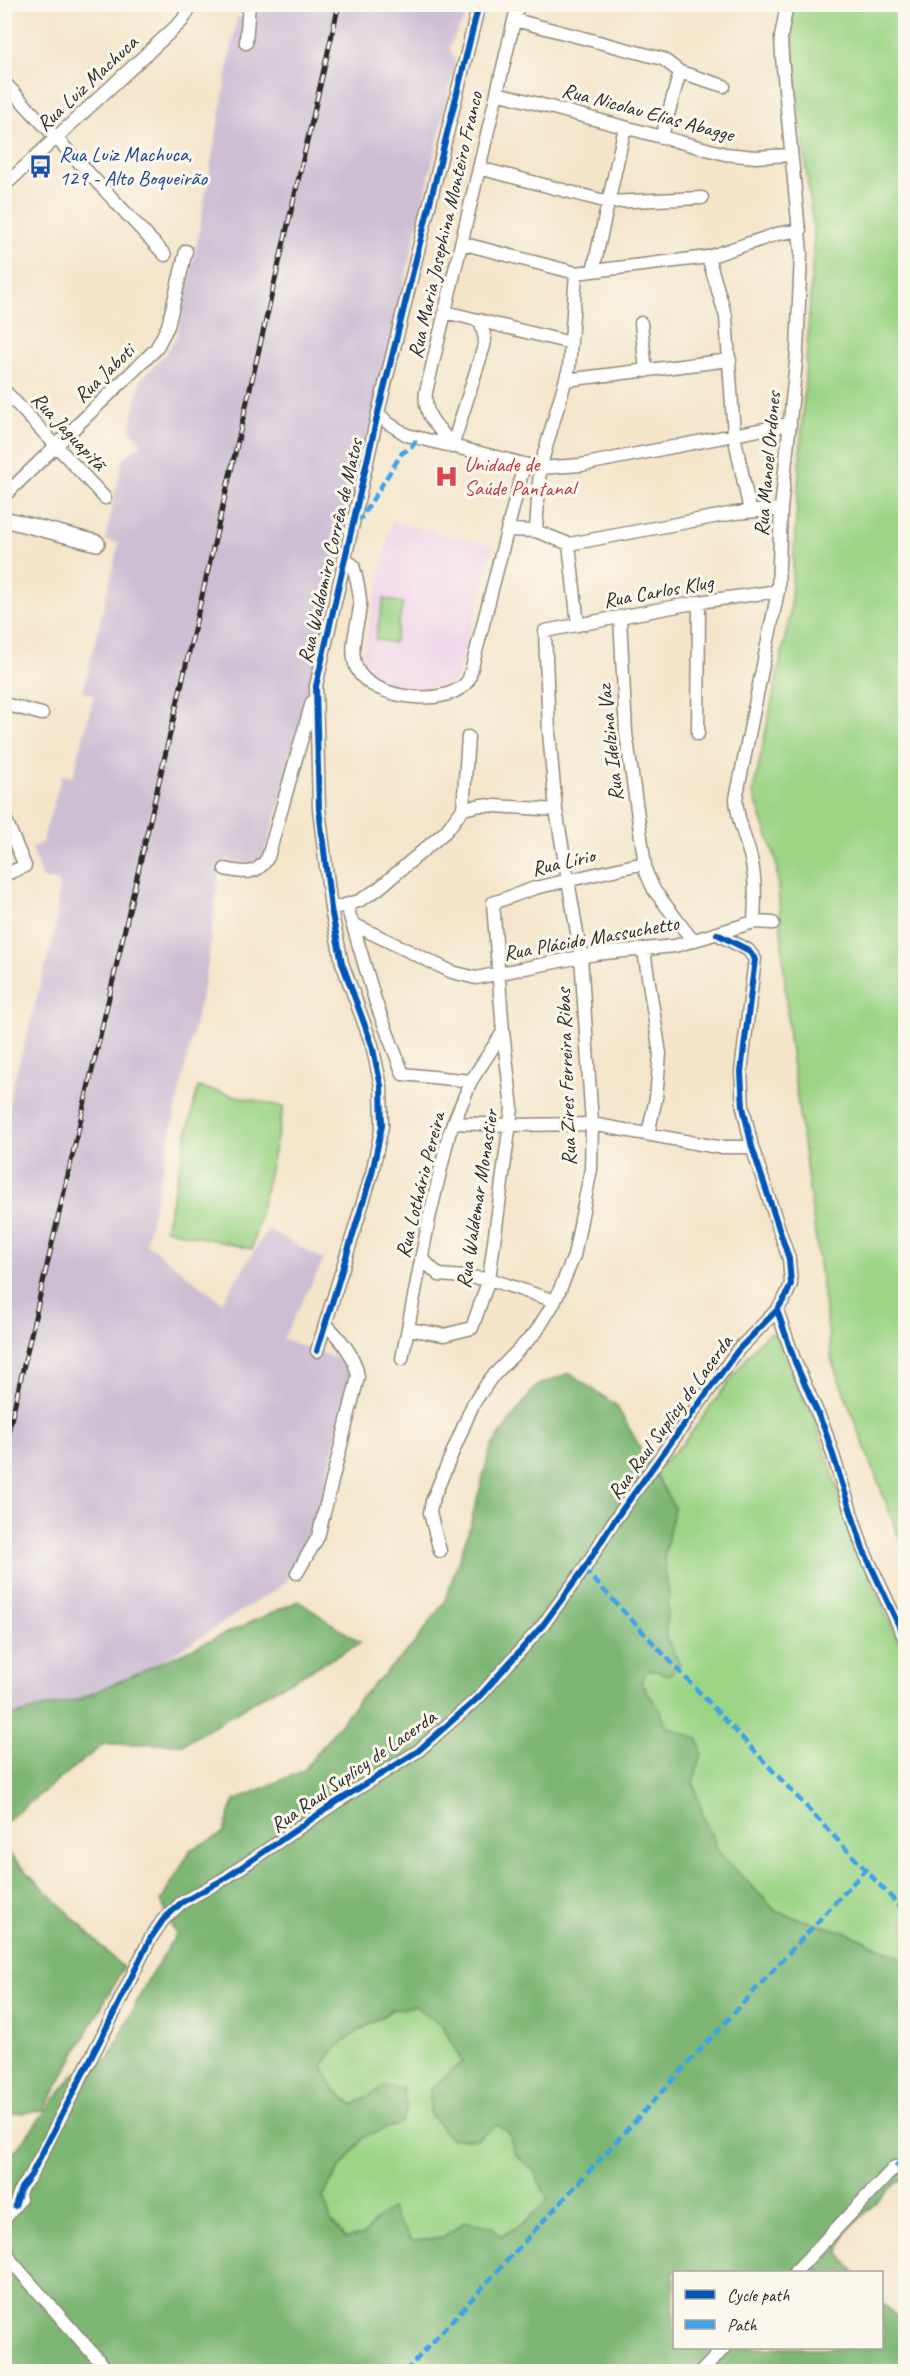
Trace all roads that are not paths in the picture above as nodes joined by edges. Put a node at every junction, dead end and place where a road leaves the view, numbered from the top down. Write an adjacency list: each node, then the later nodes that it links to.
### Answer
1 (192, 4): 14 (street, Rua Luiz Machuca)
2 (249, 4): 7 (street)
3 (479, 4): 35 (street, Rua Waldomiro Corrêa de Matos)
4 (518, 4): 6 (street, Rua Maria Josephina Monteiro Franco)
5 (787, 4): 15 (street, Rua Manoel Ordones)
6 (514, 20): 8 (street); 11 (street, Rua Maria Josephina Monteiro Franco)
7 (246, 43)
8 (680, 72): 10 (street); 13 (street)
9 (4, 82): 14 (street)
10 (724, 86)
11 (497, 93): 12 (street, Rua Nicolau Elias Abagge); 16 (street, Rua Maria Josephina Monteiro Franco)
12 (626, 127): 13 (street, Rua Nicolau Elias Abagge); 19 (street)
13 (662, 136): 15 (street, Rua Nicolau Elias Abagge)
14 (56, 138): 17 (street, Rua Luiz Machuca); 23 (street)
15 (790, 155): 20 (street, Rua Manoel Ordones)
16 (479, 168): 19 (street); 21 (street, Rua Maria Josephina Monteiro Franco)
17 (4, 186)
18 (702, 198): 19 (street)
19 (609, 202): 25 (street)
20 (800, 230): 24 (street); 36 (street, Rua Manoel Ordones)
21 (461, 243): 26 (street); 27 (street, Rua Maria Josephina Monteiro Franco)
22 (186, 251): 38 (street, Rua Jaboti)
23 (165, 255)
24 (708, 257): 25 (street); 31 (street)
25 (593, 271): 26 (street)
26 (576, 273): 30 (street)
27 (445, 312): 28 (street); 39 (street, Rua Maria Josephina Monteiro Franco)
28 (480, 320): 30 (street); 39 (street)
29 (641, 323): 32 (street)
30 (571, 343): 33 (street)
31 (730, 360): 32 (street); 37 (street)
32 (646, 371): 33 (street)
33 (566, 380): 41 (street)
34 (4, 390): 38 (street, Rua Jaguapitã)
35 (378, 413): 39 (street); 51 (street, Rua Waldomiro Corrêa de Matos)
36 (790, 424): 37 (street); 44 (street, Rua Manoel Ordones)
37 (734, 435): 41 (street); 45 (street)
38 (57, 446): 42 (street, Rua Jaboti); 43 (street, Rua Jaguapitã)
39 (452, 447): 40 (street)
40 (524, 465): 41 (street); 47 (street)
41 (540, 468): 48 (street)
42 (4, 496)
43 (105, 498)
44 (780, 509): 45 (street); 52 (street, Rua Manoel Ordones)
45 (750, 511): 50 (street)
46 (4, 519): 49 (street)
47 (508, 530): 48 (street); 51 (street)
48 (536, 531): 50 (street)
49 (97, 543)
50 (569, 544): 55 (street)
51 (344, 559): 57 (street, Rua Waldomiro Corrêa de Matos)
52 (778, 591): 53 (street, Rua Carlos Klug); 72 (street, Rua Manoel Ordones)
53 (699, 602): 54 (street, Rua Carlos Klug); 60 (street)
54 (620, 617): 55 (street, Rua Carlos Klug); 65 (street, Rua Idelzina Vaz)
55 (578, 625): 56 (street, Rua Carlos Klug)
56 (544, 631): 63 (street, Rua Zires Ferreira Ribas)
57 (316, 686): 66 (street); 71 (street, Rua Waldomiro Corrêa de Matos)
58 (4, 704): 59 (street)
59 (42, 714)
60 (698, 734)
61 (468, 737): 62 (street)
62 (463, 808): 63 (street); 70 (street)
63 (556, 810): 68 (street, Rua Zires Ferreira Ribas)
64 (4, 816): 67 (street)
65 (644, 863): 68 (street, Rua Lírio); 76 (street, Rua Idelzina Vaz)
66 (225, 869)
67 (4, 875)
68 (568, 880): 69 (street, Rua Lírio); 78 (street, Rua Zires Ferreira Ribas)
69 (493, 903): 79 (street, Rua Waldemar Monastier)
70 (347, 906): 71 (street); 74 (street)
71 (331, 909): 91 (street, Rua Waldomiro Corrêa de Matos)
72 (754, 922): 73 (street, Rua Plácido Massuchetto); 75 (street, Rua Plácido Massuchetto)
73 (773, 922)
74 (353, 924): 79 (street, Rua Plácido Massuchetto); 81 (street)
75 (717, 934): 76 (street, Rua Plácido Massuchetto); 86 (street)
76 (693, 941): 77 (street, Rua Plácido Massuchetto)
77 (644, 951): 78 (street, Rua Plácido Massuchetto); 85 (street)
78 (580, 956): 79 (street, Rua Plácido Massuchetto); 83 (street, Rua Zires Ferreira Ribas)
79 (499, 974): 80 (street, Rua Waldemar Monastier)
80 (503, 1032): 81 (street, Rua Lothário Pereira); 84 (street, Rua Waldemar Monastier)
81 (471, 1082): 82 (street, Rua Lothário Pereira)
82 (453, 1122): 84 (street); 87 (street, Rua Lothário Pereira)
83 (592, 1124): 84 (street); 85 (street); 89 (street, Rua Zires Ferreira Ribas)
84 (511, 1125): 88 (street, Rua Waldemar Monastier)
85 (648, 1134): 86 (street)
86 (752, 1147): 90 (street, Rua Raul Suplicy de Lacerda)
87 (422, 1258): 88 (street); 92 (street, Rua Lothário Pereira)
88 (489, 1279): 89 (street); 92 (street, Rua Waldemar Monastier)
89 (555, 1301): 95 (street, Rua Zires Ferreira Ribas)
90 (777, 1310): 97 (street); 99 (street, Rua Raul Suplicy de Lacerda)
91 (326, 1324): 93 (street, Rua Waldomiro Corrêa de Matos); 96 (street)
92 (408, 1329): 94 (street, Rua Lothário Pereira)
93 (317, 1351)
94 (402, 1359)
95 (440, 1551)
96 (297, 1573)
97 (906, 1641)
98 (895, 2167): 102 (street)
99 (4, 2220)
100 (4, 2244): 101 (street)
101 (8, 2260): 104 (street)
102 (796, 2271)
103 (723, 2349): 105 (street)
104 (109, 2372)
105 (701, 2372)

